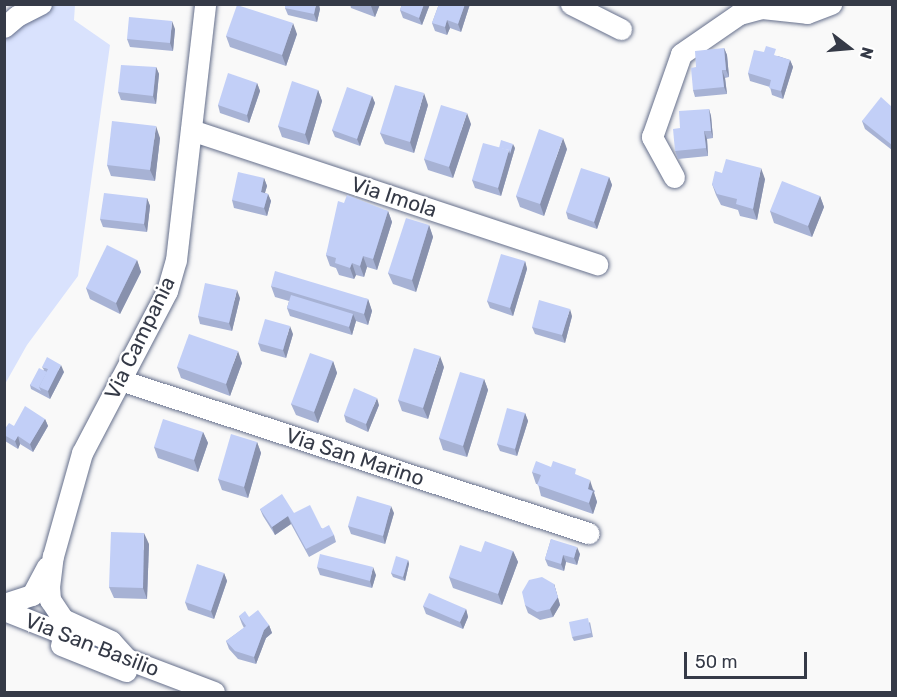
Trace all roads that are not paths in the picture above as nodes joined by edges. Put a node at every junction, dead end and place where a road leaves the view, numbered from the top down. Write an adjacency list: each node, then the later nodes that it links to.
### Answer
1 (41, 4): 5 (street)
2 (205, 4): 7 (street, Via Campania)
3 (571, 4): 6 (street)
4 (831, 4): 8 (street)
5 (4, 27)
6 (621, 29)
7 (191, 130): 9 (street, Via Imola); 10 (street, Via Campania)
8 (674, 177)
9 (597, 264)
10 (120, 380): 11 (street, Via San Marino); 12 (street, Via Campania)
11 (589, 533)
12 (53, 556): 13 (street); 16 (street)
13 (4, 604)
14 (4, 610): 16 (street, Via San Basilio)
15 (4, 622): 17 (street, Via San Basilio)
16 (127, 659): 18 (street, Via San Basilio)
17 (183, 693)
18 (214, 693)

